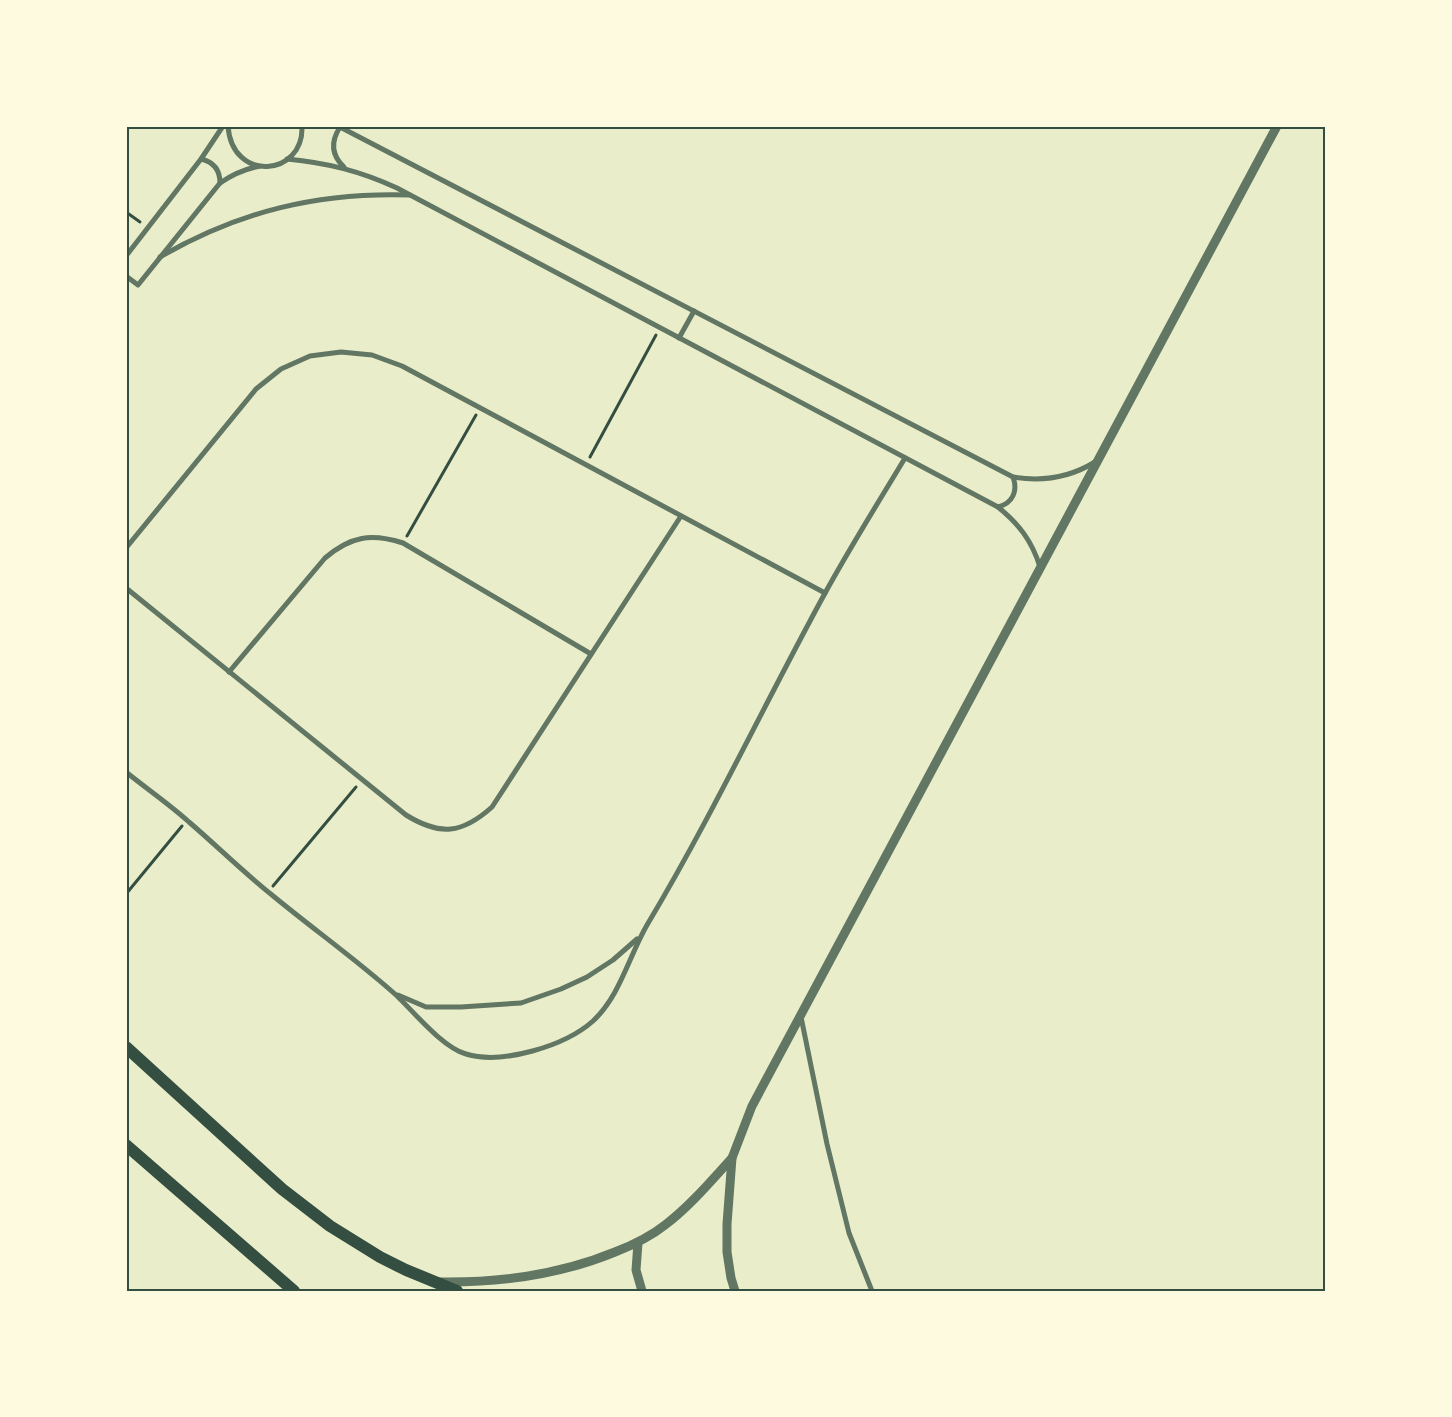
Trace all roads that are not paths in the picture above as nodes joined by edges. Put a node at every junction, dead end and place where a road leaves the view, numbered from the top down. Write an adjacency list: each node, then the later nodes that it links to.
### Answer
1 (223, 126): 6 (street)
2 (228, 126): 8 (street)
3 (302, 126): 7 (street)
4 (1277, 126): 18 (street)
5 (339, 127): 9 (street); 15 (street)
6 (201, 159): 10 (street); 12 (street)
7 (287, 159): 8 (street); 9 (street)
8 (260, 166): 10 (street)
9 (344, 167): 11 (street)
10 (220, 183): 13 (street)
11 (412, 196): 13 (street); 16 (street)
12 (126, 256)
13 (160, 257): 14 (street)
14 (126, 276)
15 (694, 311): 16 (street); 19 (street)
16 (679, 338): 17 (street)
17 (904, 458): 20 (street); 25 (street)
18 (1098, 461): 19 (street); 23 (street)
19 (1013, 477): 20 (street)
20 (998, 507): 23 (street)
21 (681, 516): 22 (street); 25 (street); 26 (street)
22 (126, 548)
23 (1040, 568): 31 (street)
24 (126, 588): 27 (street)
25 (825, 593): 29 (street)
26 (591, 654): 27 (street); 27 (street)
27 (229, 672)
28 (126, 772): 30 (street)
29 (640, 937): 30 (street); 30 (street)
30 (395, 994)
31 (801, 1017): 34 (street); 41 (street)
32 (126, 1047): 36 (main road)
33 (126, 1145): 37 (main road)
34 (732, 1158): 35 (street); 40 (street)
35 (638, 1243): 36 (street); 39 (street)
36 (434, 1286): 38 (main road)
37 (294, 1291)
38 (458, 1291)
39 (642, 1291)
40 (735, 1291)
41 (872, 1291)

